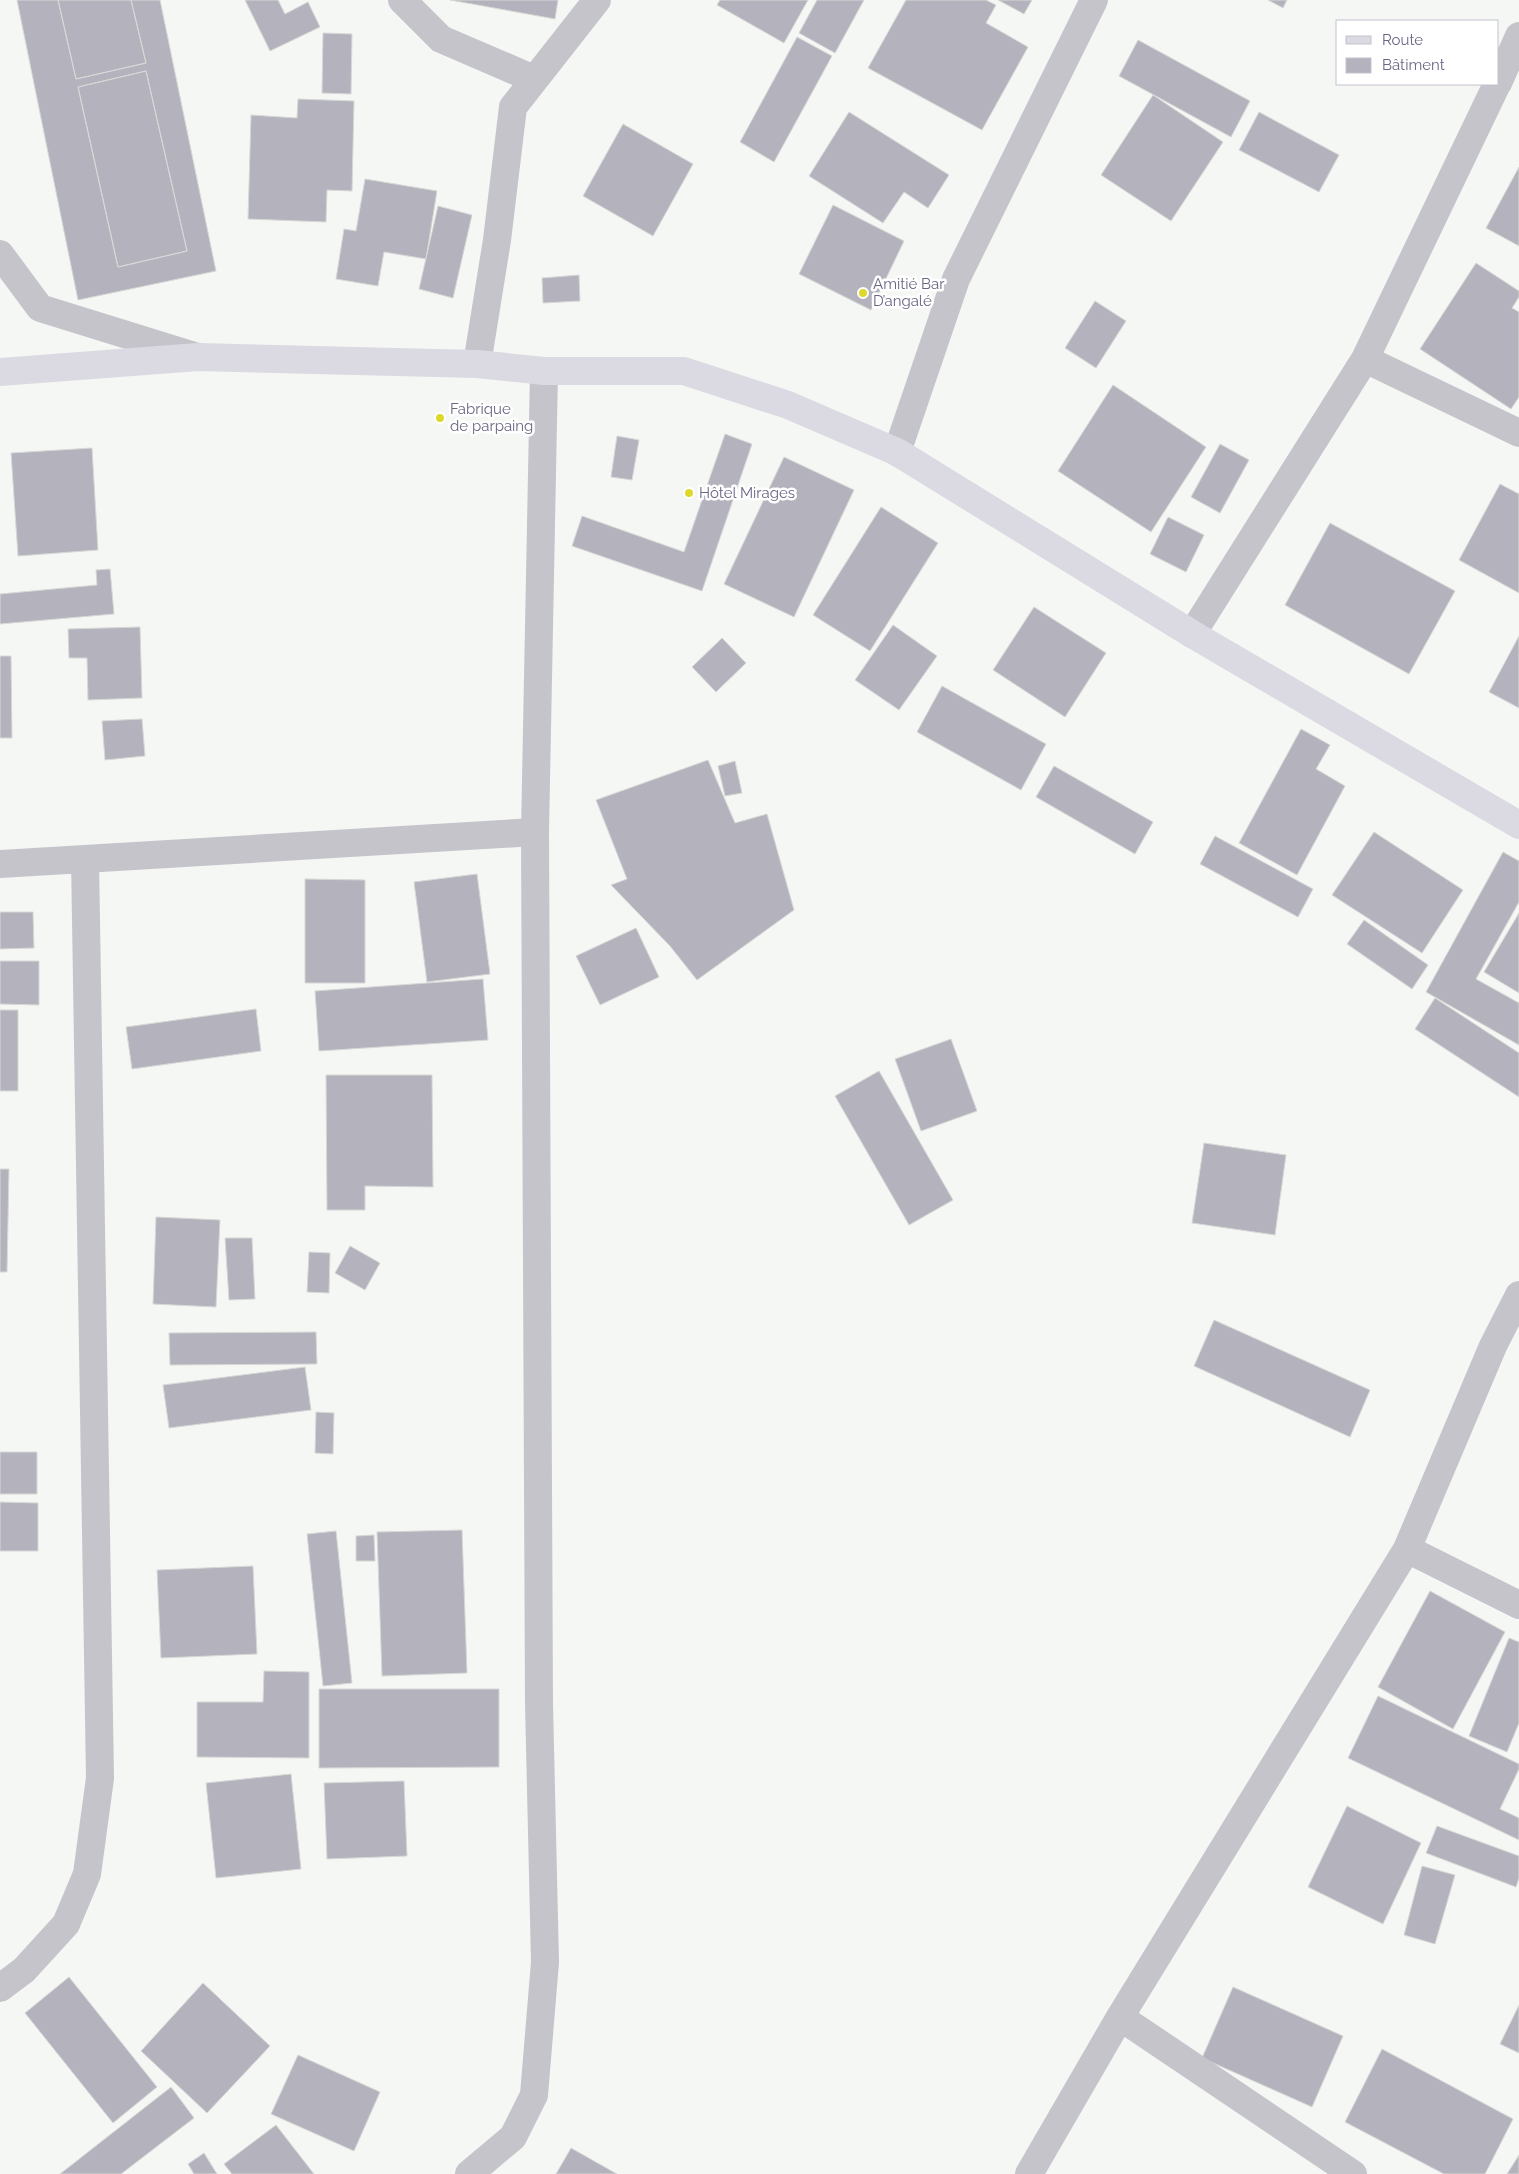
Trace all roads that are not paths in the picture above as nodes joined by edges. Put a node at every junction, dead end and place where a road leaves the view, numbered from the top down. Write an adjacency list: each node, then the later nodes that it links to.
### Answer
1 (402, 0): 5 (street)
2 (597, 0): 5 (street)
3 (1094, 0): 15 (street)
4 (1516, 52): 6 (street)
5 (534, 79): 11 (street)
6 (1499, 81)
7 (1497, 85): 10 (street)
8 (0, 254): 9 (street)
9 (198, 357): 11 (street); 13 (street)
10 (1365, 359): 14 (street); 16 (street)
11 (477, 364): 12 (street)
12 (544, 371): 15 (street); 18 (street)
13 (0, 372)
14 (1519, 433)
15 (897, 452): 16 (street)
16 (1192, 634): 17 (street)
17 (1519, 825)
18 (535, 832): 19 (street); 26 (street)
19 (85, 859): 20 (street); 24 (street)
20 (0, 864)
21 (1519, 1295): 22 (street)
22 (1407, 1550): 23 (street); 25 (street)
23 (1519, 1605)
24 (0, 1988)
25 (1120, 2017): 27 (street); 28 (street)
26 (469, 2174)
27 (1029, 2174)
28 (1353, 2174)

